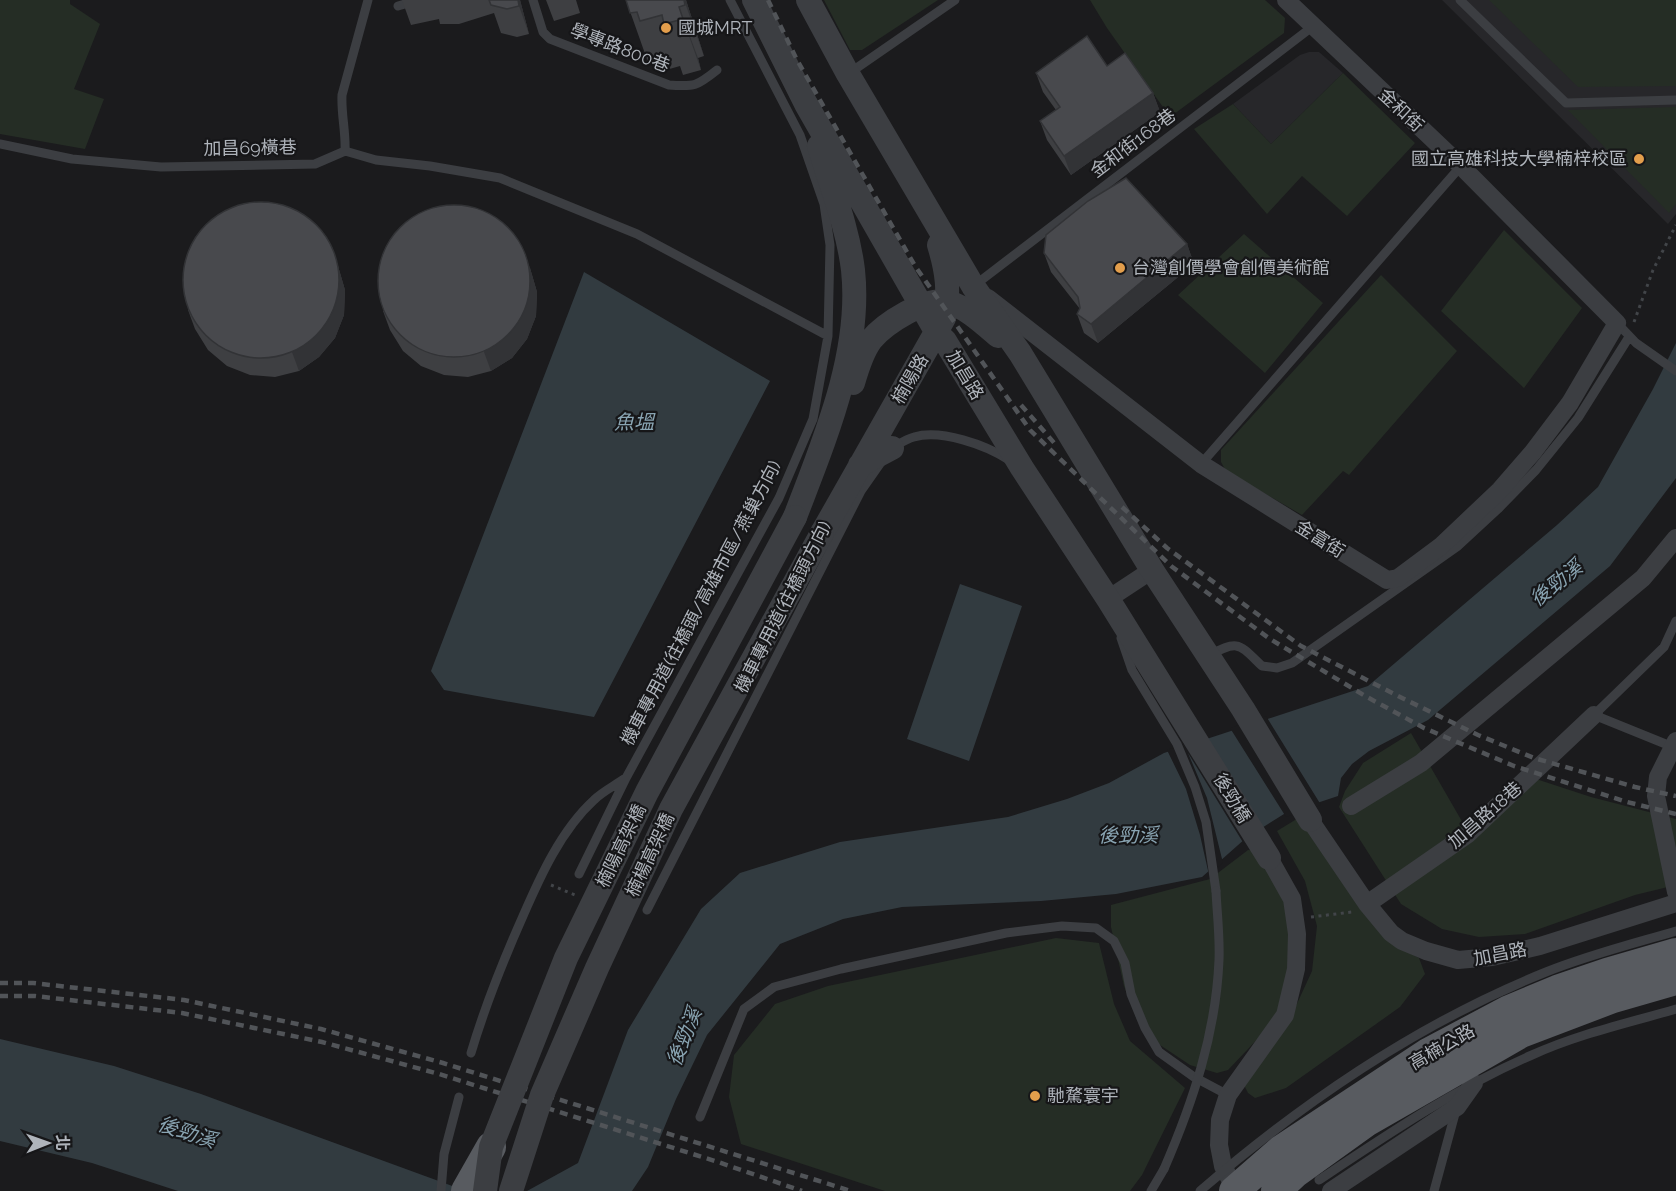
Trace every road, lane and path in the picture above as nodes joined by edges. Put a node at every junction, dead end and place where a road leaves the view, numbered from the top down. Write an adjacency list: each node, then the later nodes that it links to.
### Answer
1 (368, 0): 17 (lane)
2 (419, 0): 10 (lane)
3 (533, 0): 12 (lane, 學專路800巷)
4 (730, 0): 26 (lane, 機車專用道(往橋頭/高雄市區/燕巢方向))
5 (754, 0): 15 (street, 加昌路)
6 (808, 0): 13 (street)
7 (955, 0): 13 (lane)
8 (1286, 0): 11 (street, 金和街)
9 (1460, 0): 14 (lane)
10 (398, 6)
11 (1312, 27): 18 (street, 金和街); 21 (lane, 金和街168巷)
12 (717, 70)
13 (848, 74): 19 (street)
14 (1676, 100)
15 (806, 104): 23 (street, 加昌路); 33 (street)
16 (0, 144): 17 (lane, 加昌69橫巷)
17 (345, 151): 26 (lane)
18 (1461, 166): 25 (street, 金和街); 30 (lane)
19 (929, 214): 21 (street); 22 (street, 楠陽路)
20 (1676, 225): 25 (path)
21 (973, 286): 27 (street); 30 (street, 金富街)
22 (948, 302): 23 (street); 24 (street, 楠陽路); 27 (street)
23 (922, 306): 24 (street, 加昌路); 33 (street)
24 (937, 333): 31 (street, 楠陽路); 32 (street, 加昌路)
25 (1628, 334): 28 (lane); 30 (street, 金富街); 39 (lane)
26 (828, 336): 43 (lane, 機車專用道(往橋頭/高雄市區/燕巢方向))
27 (1020, 353): 36 (street)
28 (1676, 371)
29 (892, 448): 31 (street); 32 (lane); 53 (lane, 機車專用道(往橋頭方向))
30 (1201, 464)
31 (860, 465): 34 (street, 楠陽路)
32 (1022, 468): 37 (street, 加昌路)
33 (795, 518): 65 (street, 楠陽高架橋, bridge)
34 (822, 533): 70 (street, 楠楊高架橋, bridge)
35 (1676, 538): 44 (street)
36 (1152, 570): 37 (street); 39 (street)
37 (1108, 599): 41 (street, 加昌路)
38 (1676, 621): 40 (lane)
39 (1208, 656): 45 (street)
40 (1594, 715): 42 (lane); 52 (street, 加昌路18巷)
41 (1187, 741): 46 (street, 後勁橋); 71 (lane, bridge)
42 (1674, 744): 49 (street)
43 (626, 778): 47 (lane); 48 (lane)
44 (1351, 806)
45 (1310, 820): 52 (street, 加昌路)
46 (1269, 858): 54 (street)
47 (579, 874)
48 (538, 880): 50 (path); 59 (lane)
49 (1676, 892)
50 (575, 896)
51 (1676, 903): 52 (street, 加昌路)
52 (1367, 904): 54 (path)
53 (647, 910)
54 (1295, 919): 61 (street)
55 (1676, 931): 72 (lane, bridge)
56 (1676, 953): 73 (main road, 高楠公路, bridge)
57 (1676, 980): 74 (main road, 高楠公路, bridge)
58 (1676, 1009): 60 (lane)
59 (471, 1053)
60 (1474, 1083): 63 (street); 66 (lane)
61 (1228, 1095): 64 (lane); 73 (street)
62 (459, 1097): 67 (lane)
63 (1457, 1107): 66 (street); 75 (lane)
64 (700, 1117)
65 (491, 1147): 68 (main road); 69 (street, 楠陽高架橋, bridge)
66 (1325, 1185)
67 (441, 1191)
68 (466, 1191)
69 (485, 1191)
70 (511, 1191)
71 (1151, 1191)
72 (1200, 1191)
73 (1235, 1191)
74 (1276, 1191)
75 (1434, 1191)

